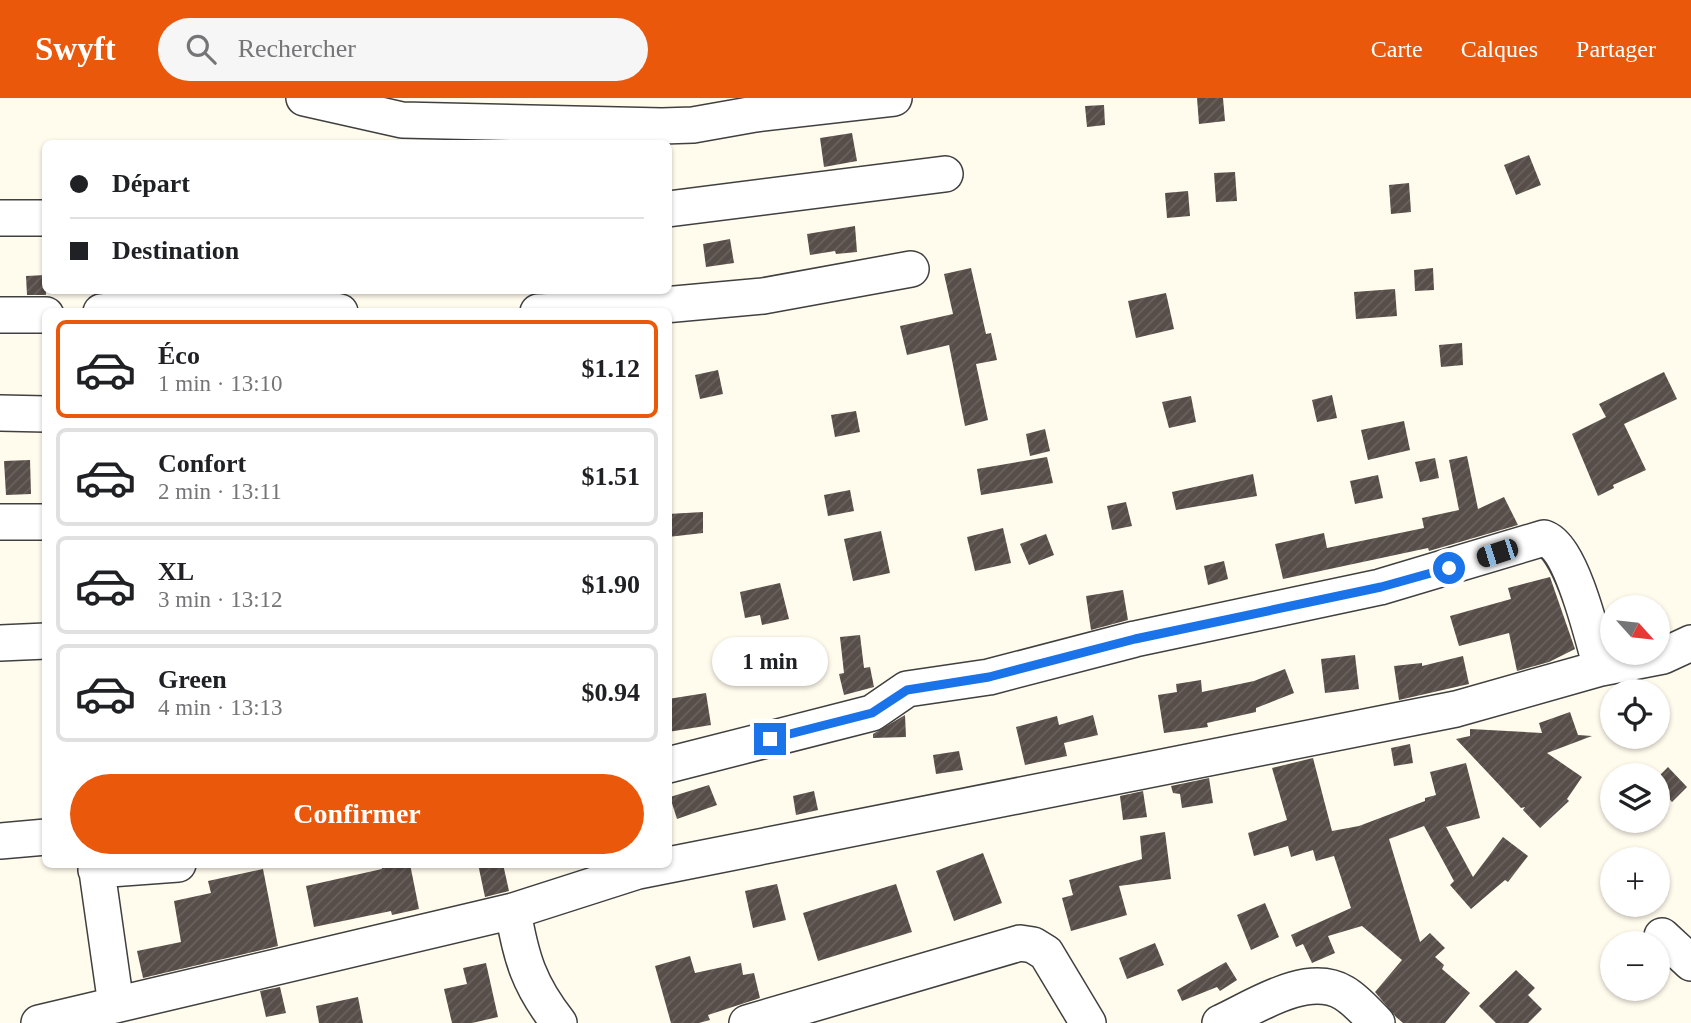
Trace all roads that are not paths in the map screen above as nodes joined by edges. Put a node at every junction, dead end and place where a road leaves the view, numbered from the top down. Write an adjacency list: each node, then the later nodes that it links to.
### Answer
1 (304, 98): 2 (street)
2 (894, 98)
3 (945, 174): 4 (street)
4 (672, 208)
5 (0, 218): 6 (street)
6 (42, 218)
7 (911, 269): 10 (street)
8 (138, 308): 9 (street)
9 (324, 308)
10 (620, 308)
11 (0, 315): 12 (street)
12 (42, 315)
13 (0, 413): 14 (street)
14 (42, 414)
15 (0, 522): 16 (street)
16 (42, 522)
17 (42, 641): 18 (street)
18 (0, 643)
19 (1691, 643): 20 (street)
20 (1601, 668): 21 (street); 24 (street)
21 (672, 764)
22 (42, 837): 23 (street)
23 (0, 841)
24 (672, 861)
25 (96, 868): 30 (street)
26 (637, 868): 27 (street)
27 (513, 911): 30 (street); 32 (street)
28 (1670, 943): 29 (street)
29 (1691, 962)
30 (116, 1005): 31 (street)
31 (39, 1023)
32 (559, 1023)
33 (747, 1023): 34 (street)
34 (1088, 1023)
35 (1220, 1023): 36 (street)
36 (1377, 1023)

